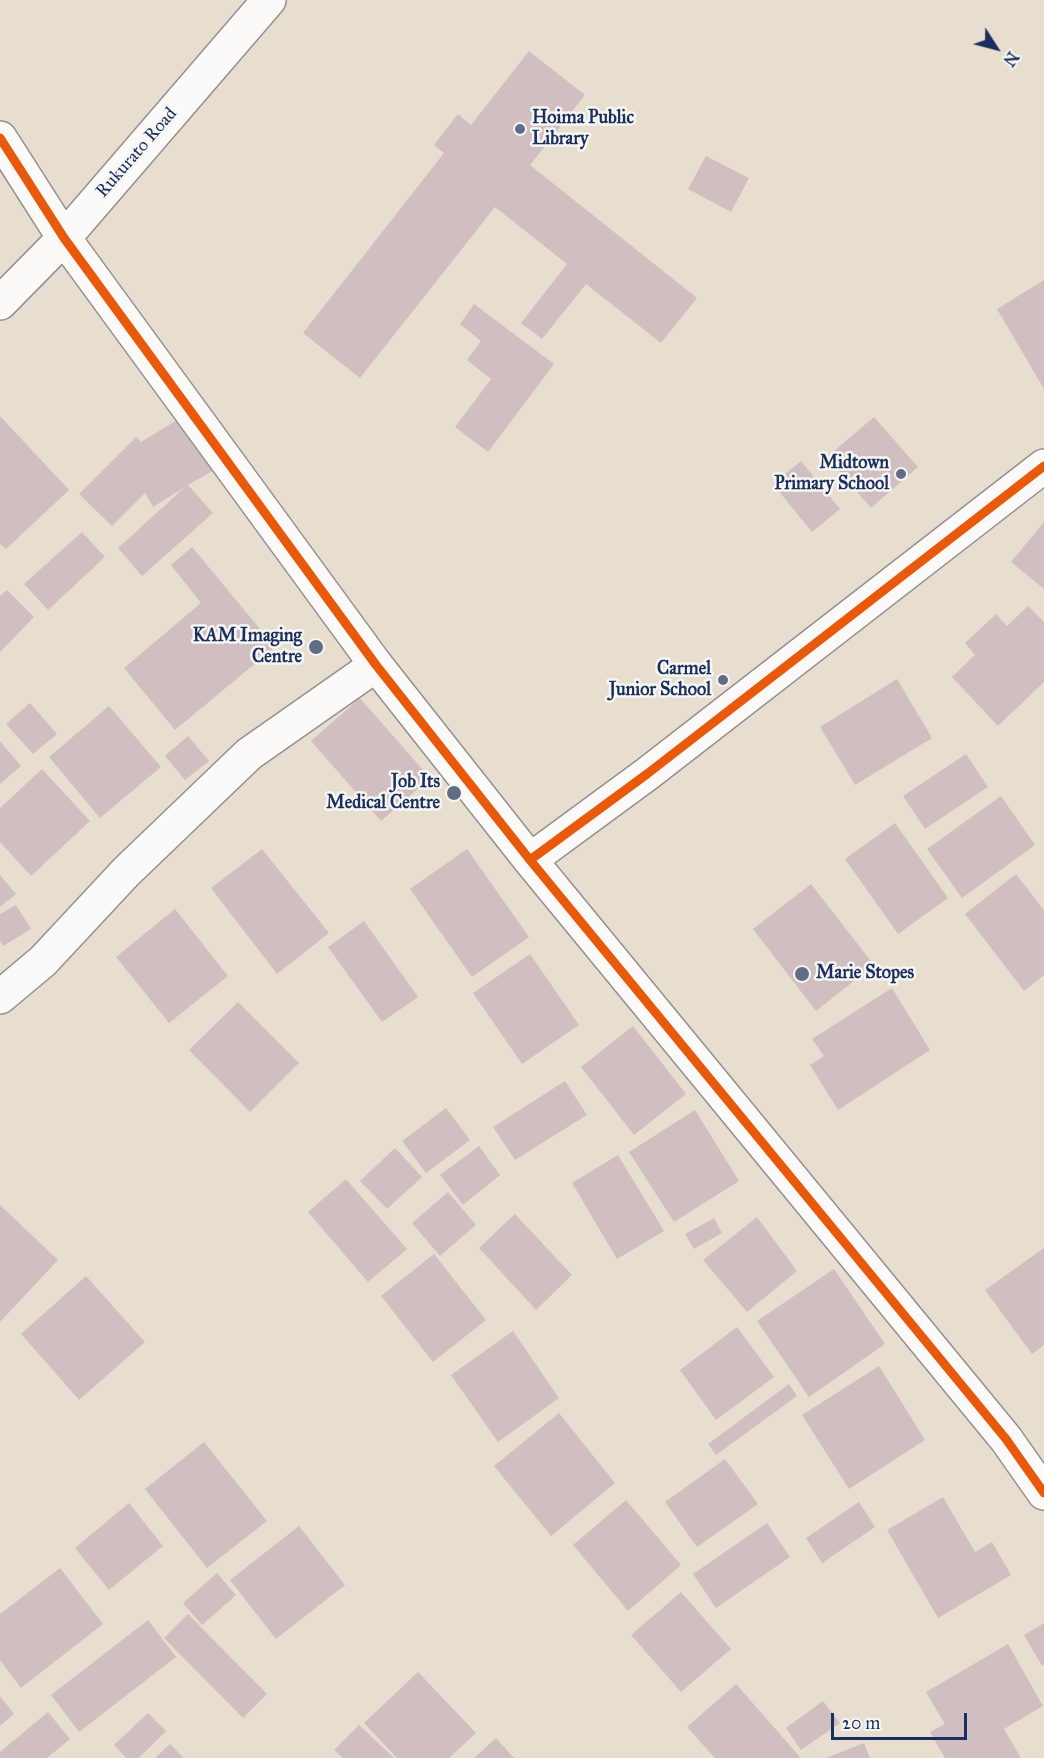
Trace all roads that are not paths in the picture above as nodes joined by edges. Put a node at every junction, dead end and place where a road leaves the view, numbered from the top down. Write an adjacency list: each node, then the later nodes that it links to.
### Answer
1 (269, 0): 3 (street, Rukurato Road)
2 (0, 138): 3 (street)
3 (64, 238): 4 (street, Rukurato Road); 6 (street)
4 (0, 303)
5 (1044, 466): 7 (street)
6 (376, 665): 7 (street); 8 (street)
7 (530, 860): 9 (street)
8 (0, 997)
9 (1044, 1493)

